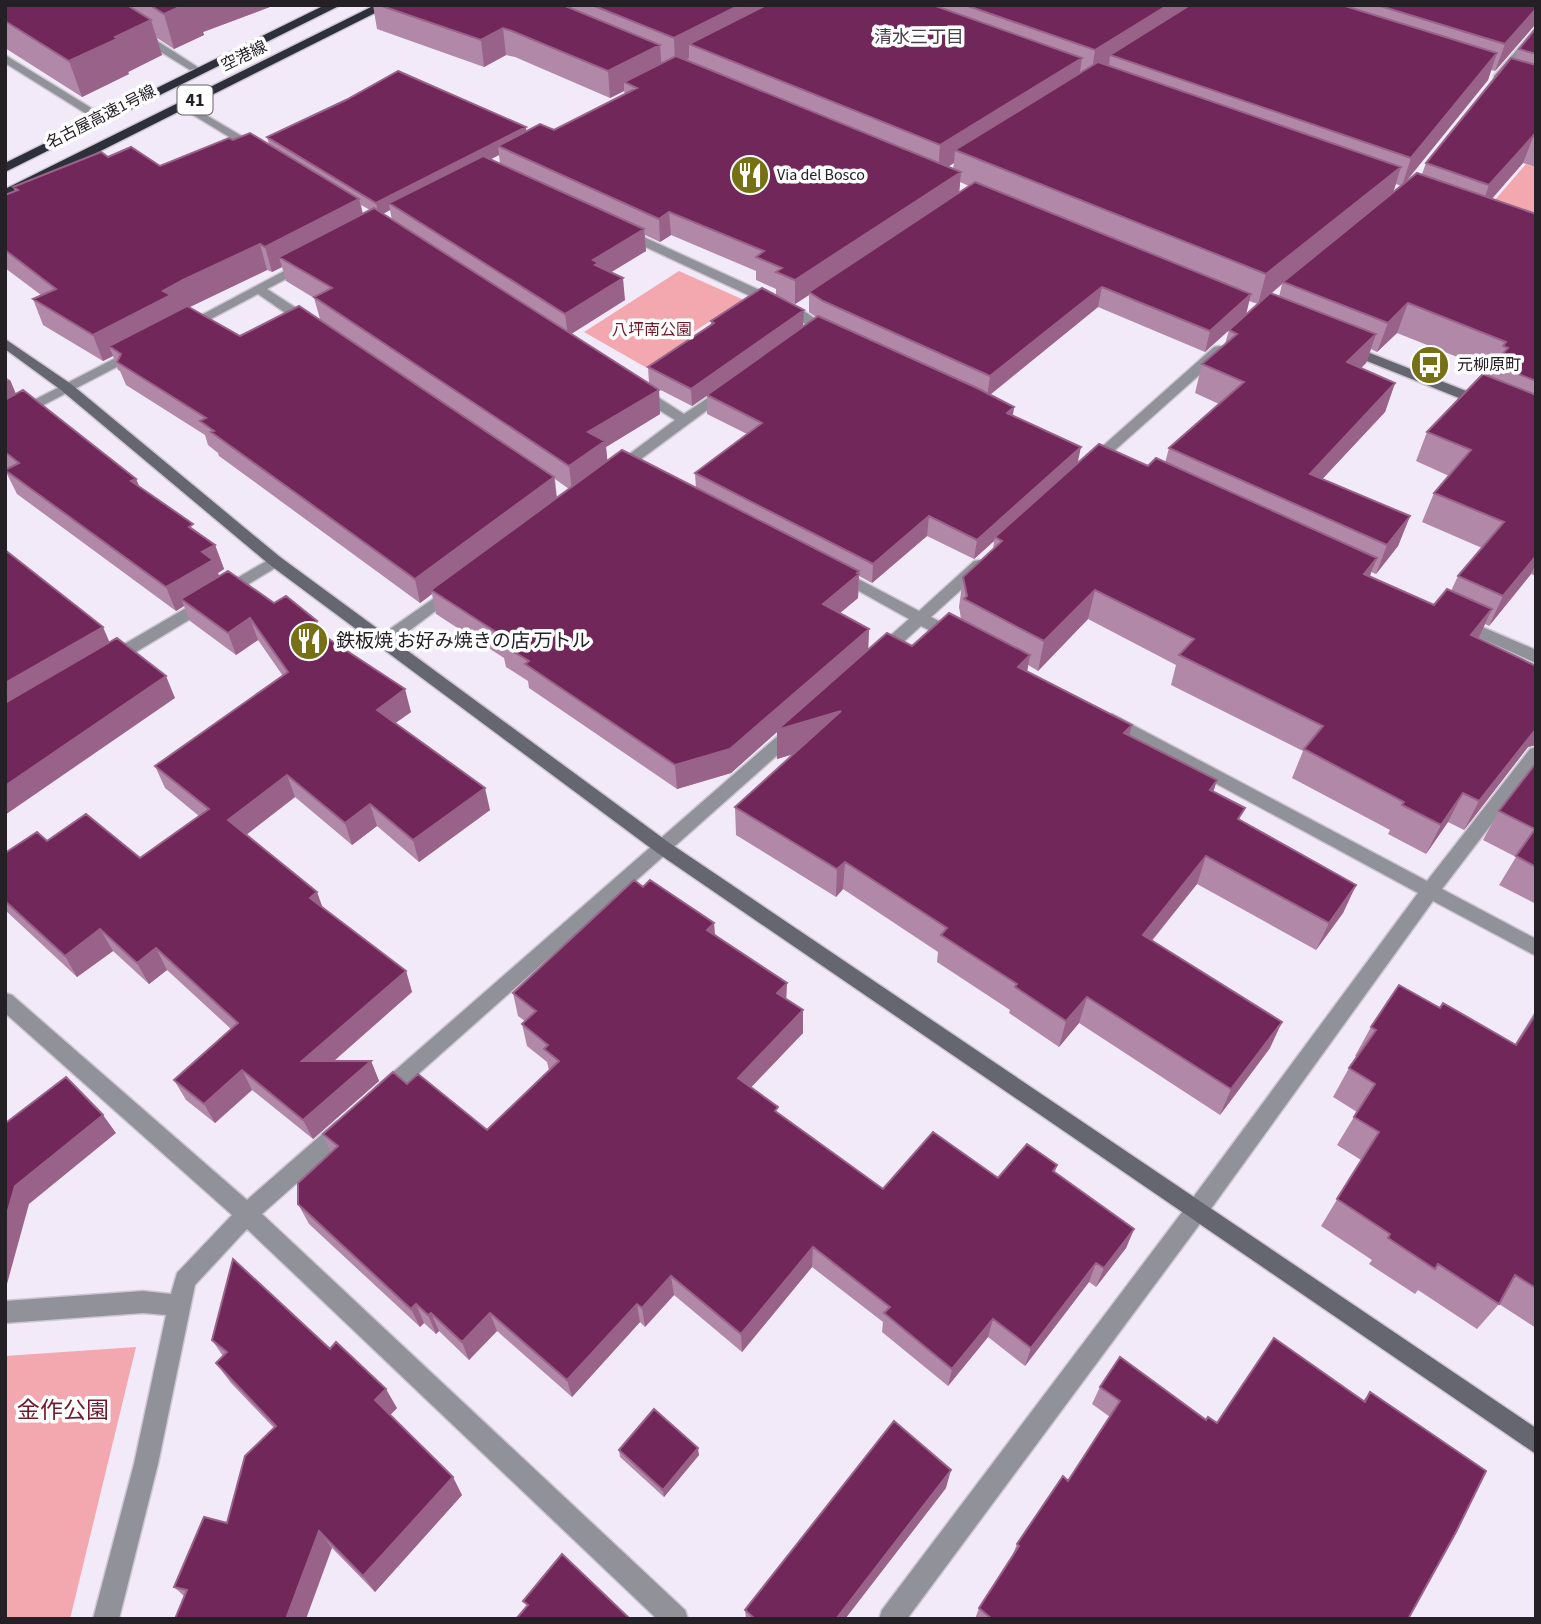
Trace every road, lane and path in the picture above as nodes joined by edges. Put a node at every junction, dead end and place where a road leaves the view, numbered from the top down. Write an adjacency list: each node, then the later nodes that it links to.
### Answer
1 (319, 5): 8 (highway, 空港線 / 41)
2 (335, 5): 17 (highway, 名古屋高速1号線)
3 (363, 5): 18 (highway, 名古屋高速1号線)
4 (386, 5): 13 (highway, 空港線 / 41)
5 (135, 31): 8 (street)
6 (1536, 31): 10 (street)
7 (5, 58): 14 (street)
8 (194, 68): 14 (highway, 空港線 / 41)
9 (1485, 74): 10 (street)
10 (1498, 78): 11 (street); 12 (street)
11 (1510, 82)
12 (1489, 89)
13 (184, 105): 15 (street); 19 (highway, 空港線 / 41)
14 (97, 116): 16 (highway, 空港線 / 41)
15 (264, 154)
16 (5, 161)
17 (5, 168)
18 (5, 184)
19 (5, 195)
20 (611, 226): 25 (street)
21 (319, 256): 22 (street)
22 (259, 289): 23 (street); 24 (street)
23 (315, 326)
24 (174, 332)
25 (840, 338)
26 (1230, 340): 36 (street)
27 (5, 343): 32 (street)
28 (150, 344): 32 (street)
29 (1335, 344): 33 (street)
30 (739, 381): 34 (street)
31 (625, 382): 34 (street)
32 (66, 387): 35 (street); 39 (street)
33 (1498, 408)
34 (684, 420): 37 (street)
35 (5, 421)
36 (1079, 475)
37 (604, 479)
38 (990, 555): 43 (street)
39 (275, 561): 44 (street); 48 (street)
40 (822, 567): 43 (street)
41 (461, 584): 44 (street)
42 (1448, 617): 46 (street)
43 (921, 618): 45 (street); 47 (street)
44 (383, 642): 52 (street)
45 (969, 644)
46 (1536, 657)
47 (869, 664)
48 (99, 666)
49 (1103, 716): 53 (street)
50 (807, 719): 52 (street)
51 (1536, 752): 53 (street)
52 (662, 847): 56 (street); 57 (street)
53 (1430, 891): 54 (street); 56 (street)
54 (1536, 948)
55 (5, 1001): 57 (street)
56 (1197, 1210): 60 (street); 63 (street)
57 (247, 1214): 58 (street); 62 (street)
58 (179, 1306): 59 (street); 61 (street)
59 (5, 1312)
60 (1536, 1442)
61 (106, 1619)
62 (676, 1619)
63 (891, 1619)

